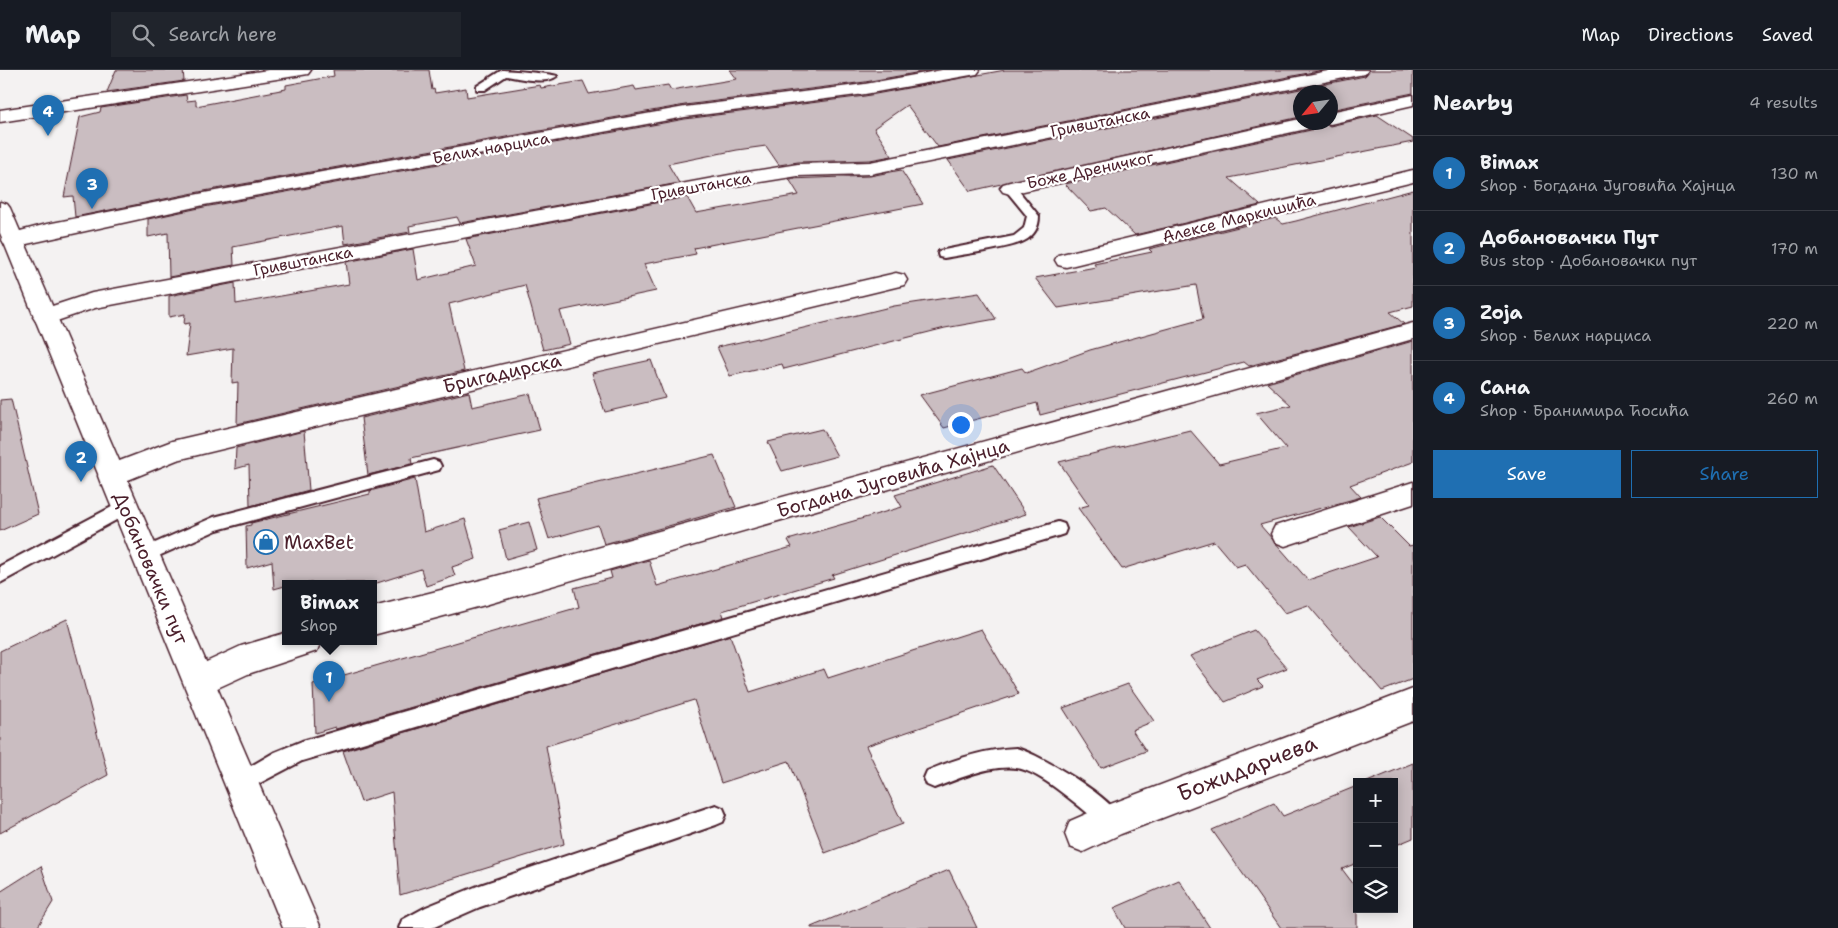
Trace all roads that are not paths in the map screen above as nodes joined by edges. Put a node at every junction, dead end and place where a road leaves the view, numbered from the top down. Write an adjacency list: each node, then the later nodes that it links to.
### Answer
1 (302, 70): 8 (street)
2 (971, 70): 13 (street, Белих нарциса)
3 (1359, 70): 17 (street, Гривштанска)
4 (508, 71): 5 (lane); 6 (lane)
5 (552, 76)
6 (481, 88)
7 (1413, 100): 9 (street)
8 (0, 116)
9 (1338, 116)
10 (1293, 126): 12 (street, Боже Дреничког)
11 (1413, 176): 15 (street, Алексе Маркишића)
12 (1010, 188): 14 (lane, Боже Дреничког)
13 (4, 224): 17 (street, Добановачки пут)
14 (944, 254)
15 (1066, 260)
16 (896, 280): 20 (street, Бригадирска)
17 (45, 317): 20 (street, Добановачки пут)
18 (1413, 332): 27 (street, Богдана Југовића Хајнца)
19 (433, 466): 25 (lane)
20 (111, 476): 22 (street, Добановачки пут)
21 (1413, 493): 24 (street)
22 (125, 507): 25 (street, Добановачки пут); 26 (lane)
23 (1058, 529): 32 (lane)
24 (1285, 534)
25 (145, 555): 29 (street, Добановачки пут)
26 (0, 575)
27 (377, 620)
28 (293, 645): 29 (street)
29 (200, 681): 32 (street, Добановачки пут)
30 (1413, 705): 34 (street, Божидарчева)
31 (934, 778): 34 (lane)
32 (241, 783): 36 (street, Добановачки пут)
33 (716, 815): 37 (lane)
34 (1112, 820): 35 (street, Божидарчева)
35 (1083, 834)
36 (302, 928)
37 (410, 928)

